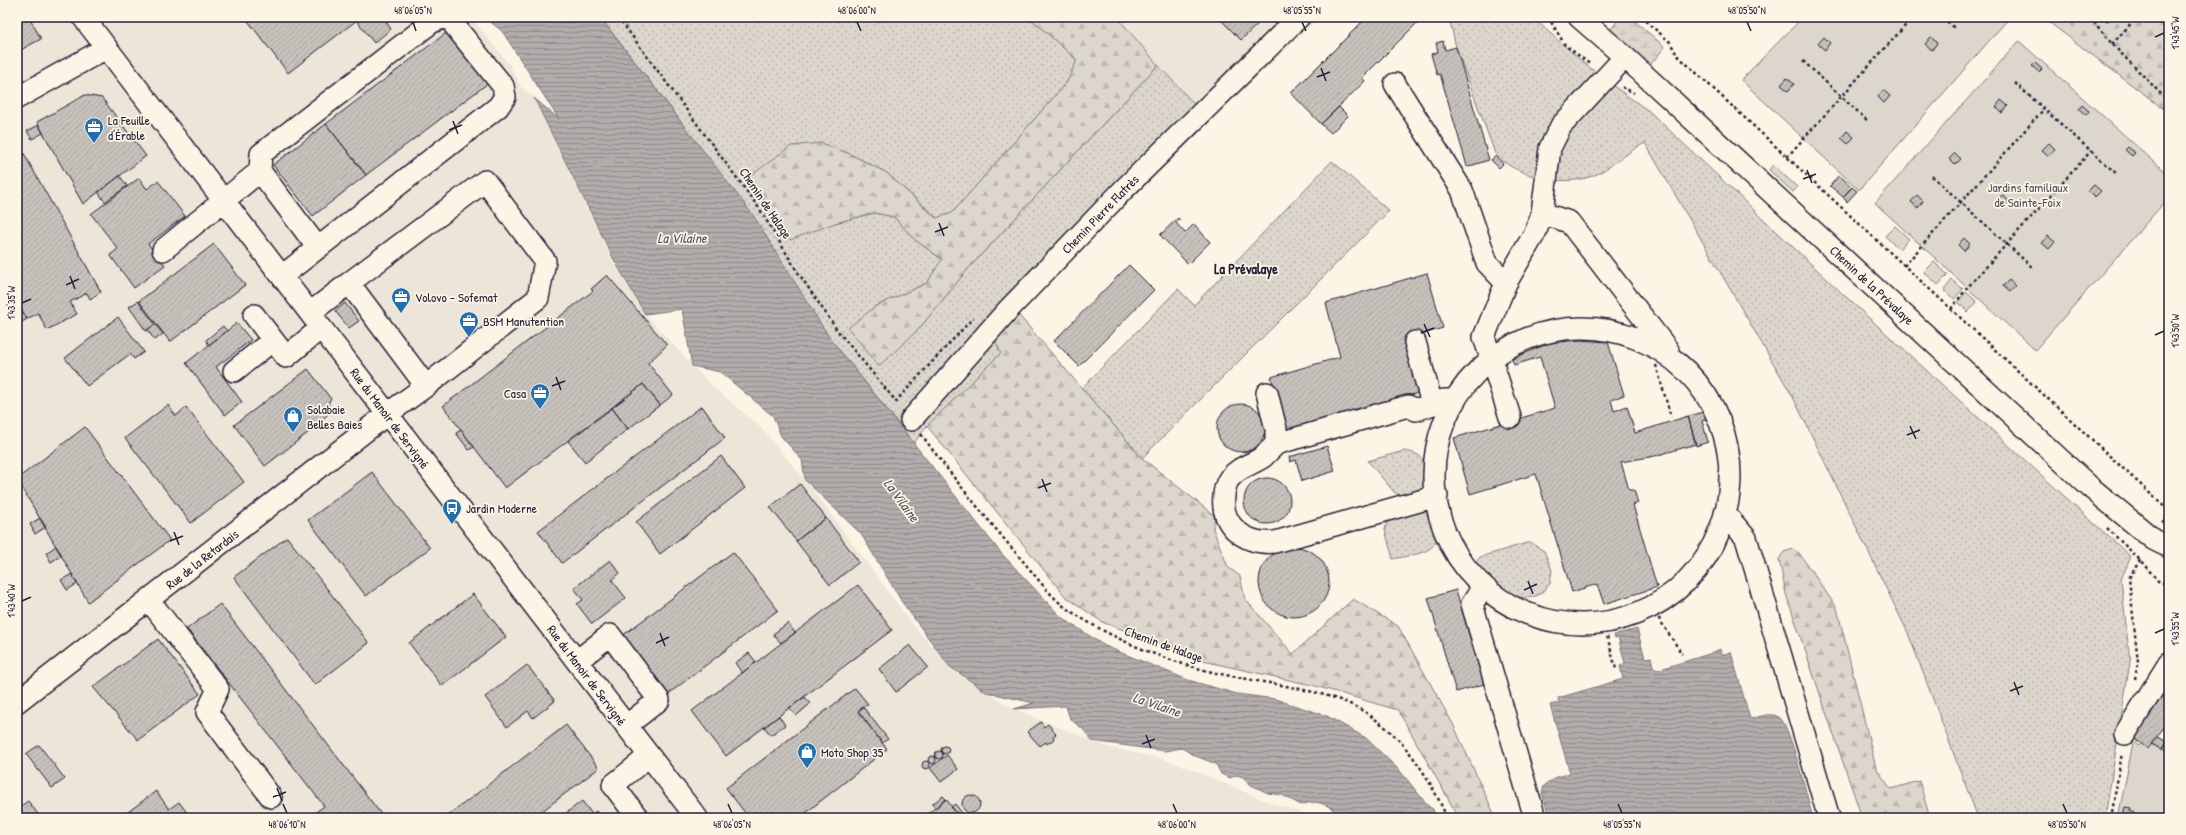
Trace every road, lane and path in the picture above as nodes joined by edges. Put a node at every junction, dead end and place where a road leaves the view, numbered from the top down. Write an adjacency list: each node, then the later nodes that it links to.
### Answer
1 (83, 17): 14 (street, Rue du Manoir de Servigné)
2 (618, 17): 50 (path, Chemin de Halage)
3 (1299, 17): 54 (street, Chemin Pierre Flatrès)
4 (1580, 17): 15 (street, Chemin de la Prévalaye)
5 (1641, 17): 11 (path)
6 (1652, 17): 11 (path)
7 (1913, 17): 19 (path)
8 (1943, 17): 12 (path)
9 (2090, 17): 13 (path)
10 (2137, 17): 13 (path)
11 (1647, 22): 25 (path)
12 (1954, 28)
13 (2112, 44): 21 (path)
14 (106, 48): 20 (street); 29 (street, Rue du Manoir de Servigné)
15 (1626, 57): 31 (street); 60 (street, Chemin de la Prévalaye)
16 (1803, 60): 19 (path)
17 (2015, 83): 22 (path)
18 (1394, 84): 39 (street)
19 (1841, 96): 23 (path); 25 (path)
20 (17, 98)
21 (2169, 102)
22 (2044, 109): 24 (path); 30 (path)
23 (1869, 122)
24 (2091, 151): 28 (path); 32 (path)
25 (1786, 157): 35 (path)
26 (260, 171): 29 (street); 33 (street); 33 (street)
27 (1932, 176): 30 (path)
28 (2118, 176)
29 (224, 200): 34 (street); 37 (street, Rue du Manoir de Servigné)
30 (1960, 203): 32 (path); 35 (path)
31 (1542, 213): 39 (street); 45 (street)
32 (2008, 244): 36 (path); 40 (path)
33 (318, 248): 37 (street)
34 (163, 250)
35 (1904, 266): 40 (path)
36 (2033, 268)
37 (282, 276): 42 (street, Rue du Manoir de Servigné)
38 (349, 283): 42 (street); 48 (street); 48 (street, Rue de la Retardais)
39 (1506, 283): 46 (street)
40 (1950, 309): 57 (path)
41 (254, 315): 43 (street)
42 (315, 320): 43 (street); 52 (street, Rue du Manoir de Servigné)
43 (273, 340): 47 (street)
44 (1415, 342): 51 (street)
45 (1672, 356): 46 (street); 58 (street)
46 (1491, 358): 51 (street); 53 (street)
47 (234, 371)
48 (426, 386): 52 (street, Rue de la Retardais)
49 (1267, 393): 55 (street)
50 (896, 402)
51 (1441, 402): 55 (street); 56 (street)
52 (386, 415): 63 (street, Rue de la Retardais); 67 (street, Rue du Manoir de Servigné)
53 (1510, 417)
54 (911, 420): 78 (path, Chemin de Halage)
55 (1276, 444): 56 (street)
56 (1437, 496): 62 (street)
57 (2169, 512): 59 (path)
58 (1727, 516): 64 (street); 80 (street)
59 (2161, 527)
60 (2169, 547)
61 (2169, 585): 70 (path)
62 (1483, 587): 65 (street); 79 (street)
63 (148, 600): 71 (street, Rue de la Retardais); 75 (street)
64 (1652, 608): 65 (street); 66 (path)
65 (1604, 624): 69 (path)
66 (1682, 654)
67 (577, 662): 72 (street, Rue du Manoir de Servigné); 72 (street)
68 (2169, 663): 73 (street)
69 (1616, 669)
70 (2134, 684)
71 (17, 702)
72 (626, 726): 74 (street, Rue du Manoir de Servigné)
73 (2125, 734): 81 (path)
74 (649, 756): 76 (street, Rue du Manoir de Servigné); 77 (street)
75 (271, 798)
76 (687, 815)
77 (638, 818)
78 (1446, 818)
79 (1535, 818)
80 (1829, 818)
81 (2111, 818)

